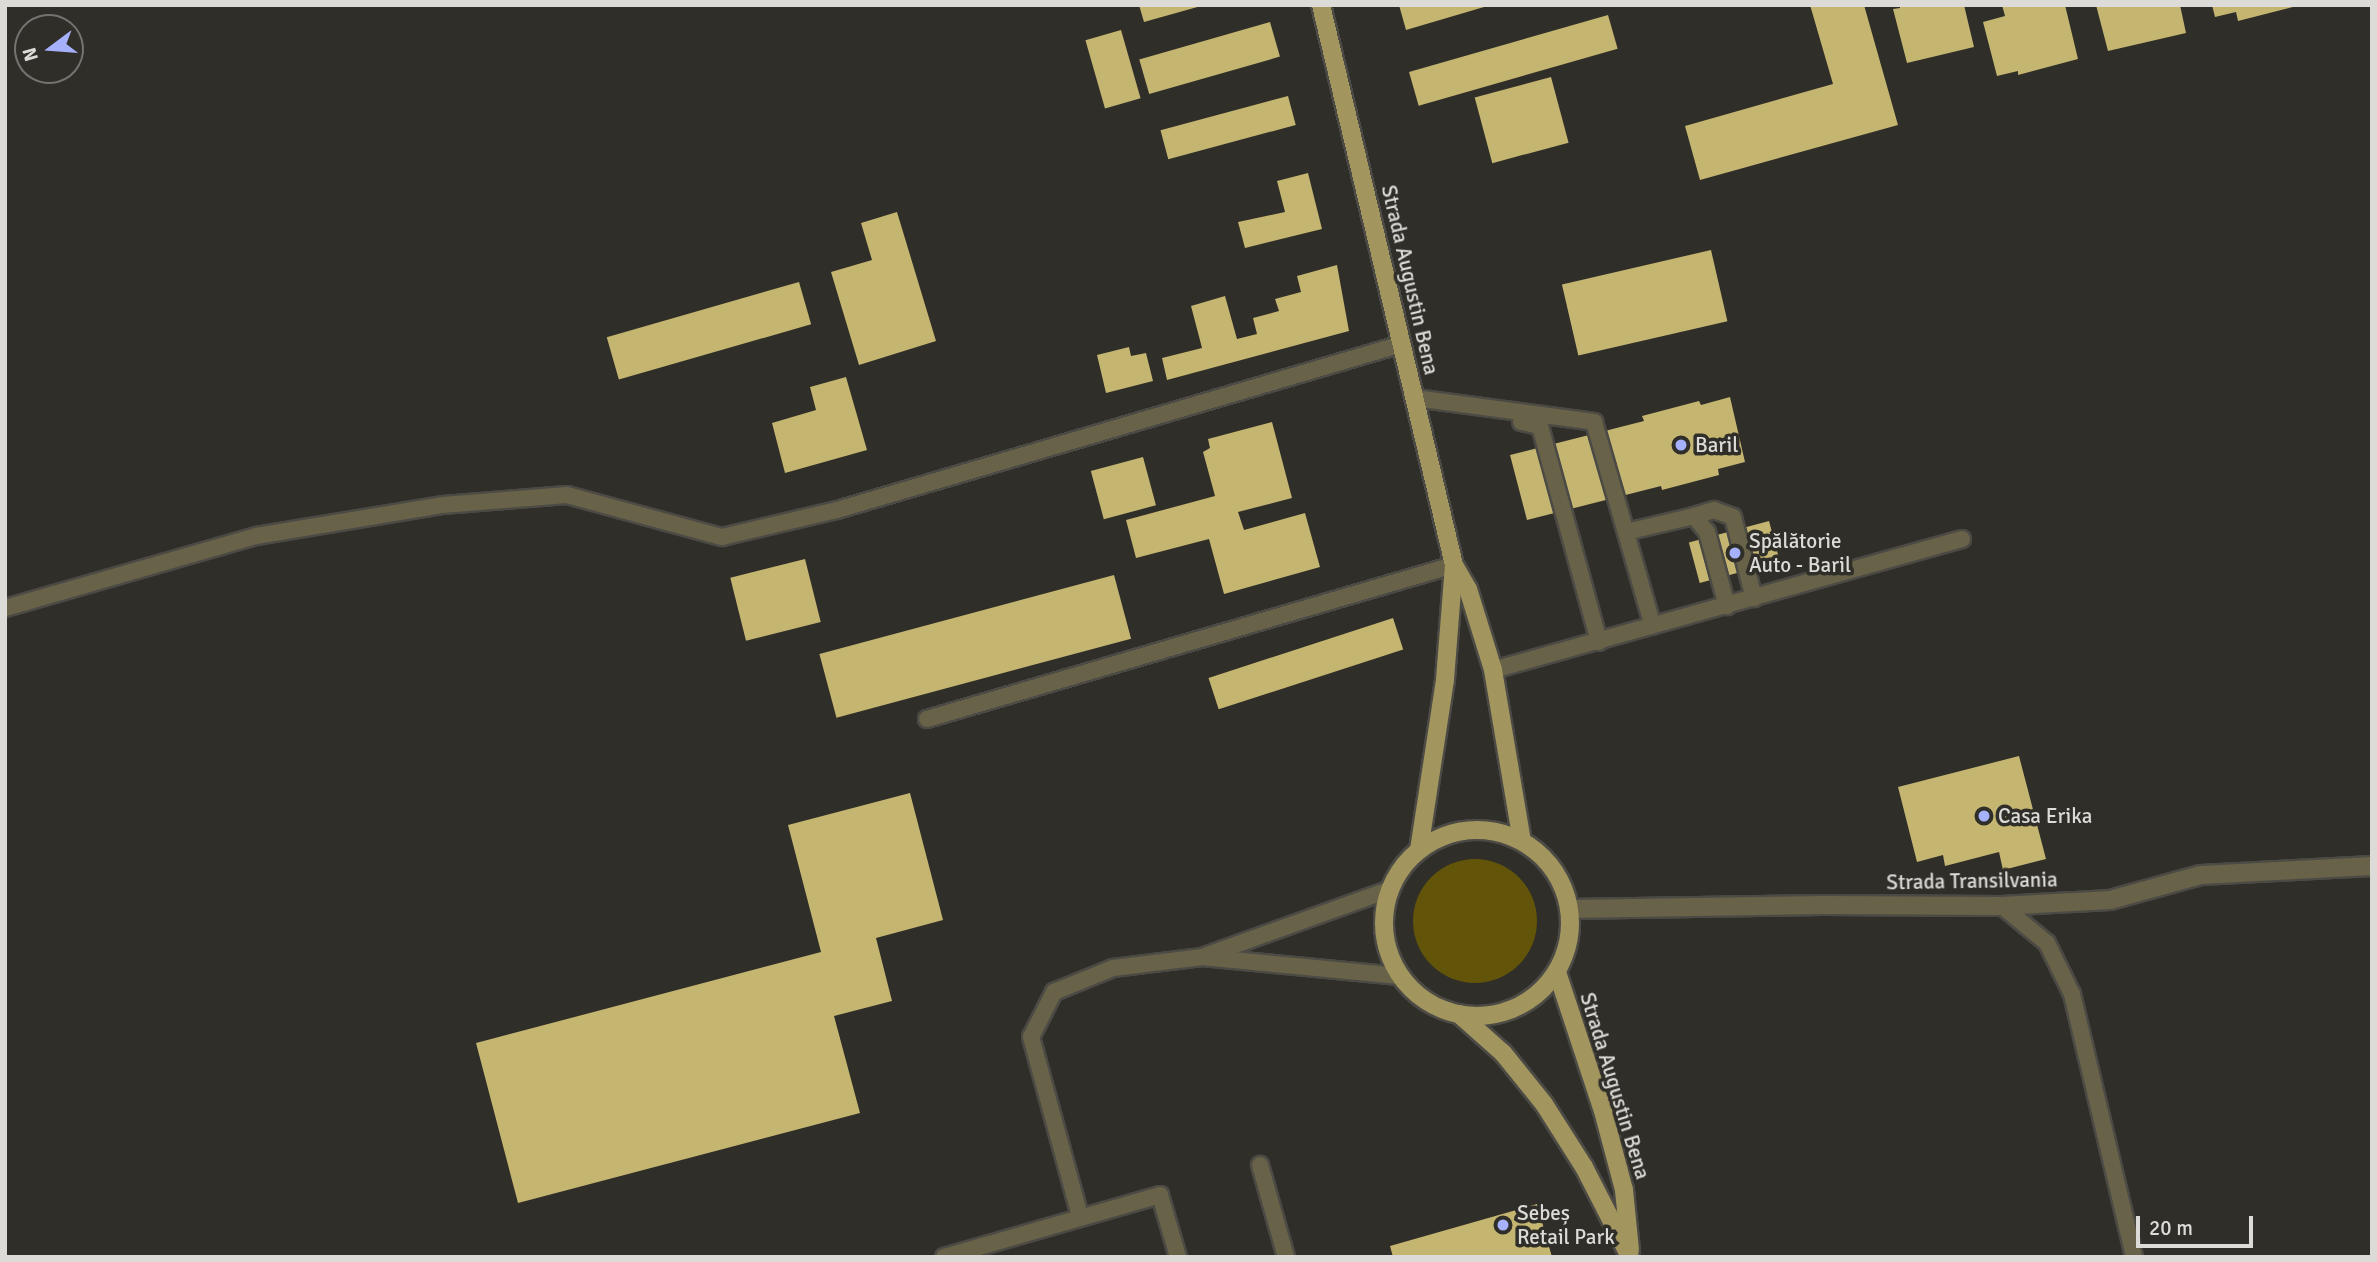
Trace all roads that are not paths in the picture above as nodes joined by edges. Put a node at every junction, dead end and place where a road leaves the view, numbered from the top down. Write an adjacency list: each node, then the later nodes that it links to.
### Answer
1 (1321, 5): 2 (main road, Strada Augustin Bena)
2 (1402, 344): 3 (main road, Strada Augustin Bena); 10 (lane)
3 (1415, 398): 5 (lane); 7 (main road, Strada Augustin Bena); 12 (lane)
4 (1694, 516): 5 (lane); 8 (lane); 9 (lane)
5 (1626, 532): 11 (lane)
6 (1962, 539): 8 (lane)
7 (1454, 565): 13 (main road, Strada Augustin Bena); 14 (lane); 16 (main road, Strada Augustin Bena)
8 (1754, 598): 9 (lane)
9 (1727, 606): 11 (lane)
10 (5, 608)
11 (1653, 626): 12 (lane)
12 (1599, 642): 13 (lane)
13 (1493, 670): 15 (main road, Strada Augustin Bena)
14 (928, 719)
15 (1522, 841): 16 (main road); 20 (main road)
16 (1419, 850): 18 (main road)
17 (2372, 866): 19 (street, Strada Transilvania)
18 (1391, 889): 21 (lane); 23 (main road)
19 (2002, 906): 20 (street, Strada Transilvania); 31 (lane)
20 (1570, 909): 22 (main road)
21 (1202, 957): 23 (lane); 26 (lane)
22 (1557, 972): 24 (main road); 30 (main road, Strada Augustin Bena)
23 (1401, 976): 24 (main road)
24 (1459, 1014): 30 (main road, Strada Augustin Bena)
25 (1260, 1165): 29 (lane)
26 (1080, 1216): 27 (lane); 28 (lane)
27 (944, 1257)
28 (1178, 1257)
29 (1286, 1257)
30 (1630, 1257)
31 (2134, 1257)

